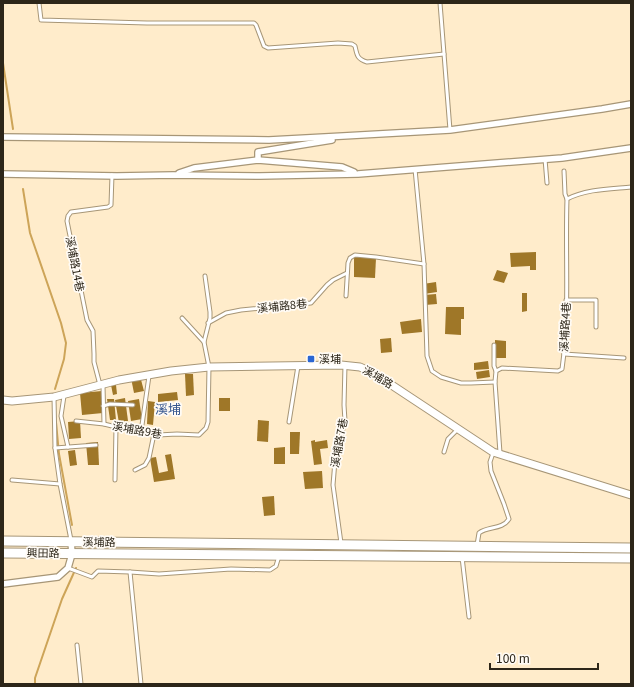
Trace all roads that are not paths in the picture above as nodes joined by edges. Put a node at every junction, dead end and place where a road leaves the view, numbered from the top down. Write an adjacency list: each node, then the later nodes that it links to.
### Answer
1 (39, 3): 3 (lane)
2 (440, 3): 3 (lane)
3 (444, 54): 5 (lane)
4 (631, 104): 5 (street)
5 (450, 130): 6 (street)
6 (343, 136): 7 (street); 10 (street)
7 (3, 137)
8 (631, 148): 9 (street)
9 (545, 159): 11 (street); 17 (lane)
10 (258, 160): 14 (street); 16 (street)
11 (415, 169): 14 (street); 20 (lane)
12 (564, 171): 19 (lane, 溪埔路4巷)
13 (3, 174): 15 (street)
14 (358, 174): 16 (street)
15 (112, 175): 16 (street); 38 (lane, 溪埔路14巷)
16 (173, 175)
17 (547, 183)
18 (631, 187): 19 (lane)
19 (567, 200): 24 (lane, 溪埔路4巷)
20 (424, 264): 21 (lane); 37 (lane)
21 (347, 274): 23 (lane); 26 (lane, 溪埔路8巷)
22 (205, 276): 26 (lane)
23 (346, 296)
24 (566, 300): 27 (lane); 30 (lane, 溪埔路4巷)
25 (182, 318): 28 (lane)
26 (208, 323): 28 (lane)
27 (596, 327)
28 (204, 342): 34 (lane, 溪埔路9巷)
29 (494, 345): 35 (lane)
30 (564, 354): 31 (lane); 35 (lane, 溪埔路4巷)
31 (624, 358)
32 (298, 365): 33 (street, 溪埔路); 34 (street, 溪埔路); 45 (lane)
33 (345, 365): 48 (street, 溪埔路); 63 (lane, 溪埔路7巷)
34 (209, 367): 36 (street, 溪埔路); 50 (lane, 溪埔路9巷)
35 (496, 371): 37 (lane)
36 (149, 375): 38 (street, 溪埔路); 49 (lane)
37 (496, 382): 55 (lane)
38 (102, 384): 39 (street, 溪埔路); 43 (lane)
39 (64, 395): 40 (street, 溪埔路); 52 (lane)
40 (54, 397): 41 (street); 53 (lane)
41 (3, 400)
42 (133, 405): 43 (lane)
43 (103, 406): 46 (lane)
44 (76, 421): 46 (lane, 溪埔路9巷)
45 (289, 422)
46 (104, 424): 47 (lane, 溪埔路9巷)
47 (116, 427): 49 (lane, 溪埔路9巷); 58 (lane)
48 (458, 429): 54 (lane); 55 (street, 溪埔路)
49 (141, 432): 50 (lane, 溪埔路9巷)
50 (154, 434): 56 (lane)
51 (96, 445): 52 (lane)
52 (67, 447): 53 (lane)
53 (56, 448): 59 (lane)
54 (444, 452)
55 (497, 453): 60 (street, 溪埔路); 64 (lane)
56 (135, 470)
57 (12, 480): 59 (lane)
58 (115, 480)
59 (60, 484): 62 (lane)
60 (631, 495)
61 (3, 541): 62 (main road, 興田路)
62 (71, 541): 63 (main road, 溪埔路); 67 (street)
63 (341, 545): 64 (main road, 溪埔路)
64 (477, 547): 65 (main road, 溪埔路)
65 (631, 548)
66 (3, 553): 67 (main road, 興田路)
67 (72, 554): 68 (main road, 溪埔路); 71 (street, 興田路)
68 (279, 555): 69 (main road, 溪埔路); 72 (lane)
69 (462, 557): 70 (main road, 溪埔路); 74 (lane)
70 (631, 558)
71 (68, 568): 72 (lane); 73 (street, 興田路)
72 (130, 572): 77 (lane)
73 (3, 584)
74 (469, 617)
75 (77, 645): 76 (lane)
76 (81, 684)
77 (141, 684)

